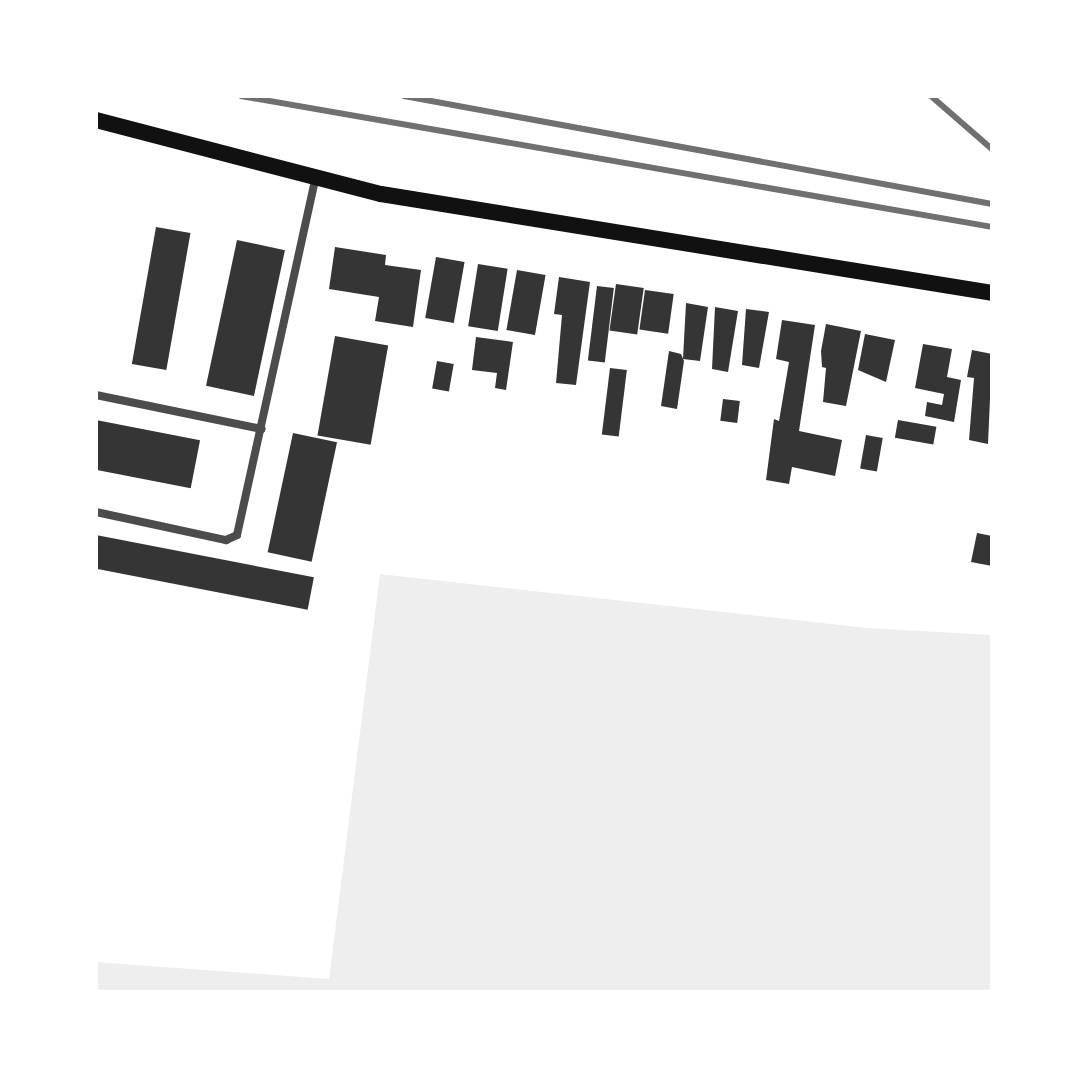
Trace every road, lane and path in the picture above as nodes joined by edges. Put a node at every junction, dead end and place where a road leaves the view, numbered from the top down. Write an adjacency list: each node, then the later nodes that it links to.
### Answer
1 (96, 120): 2 (main road)
2 (315, 179): 3 (main road); 5 (street)
3 (992, 293)
4 (96, 395): 5 (street)
5 (262, 429): 6 (street)
6 (96, 512)

